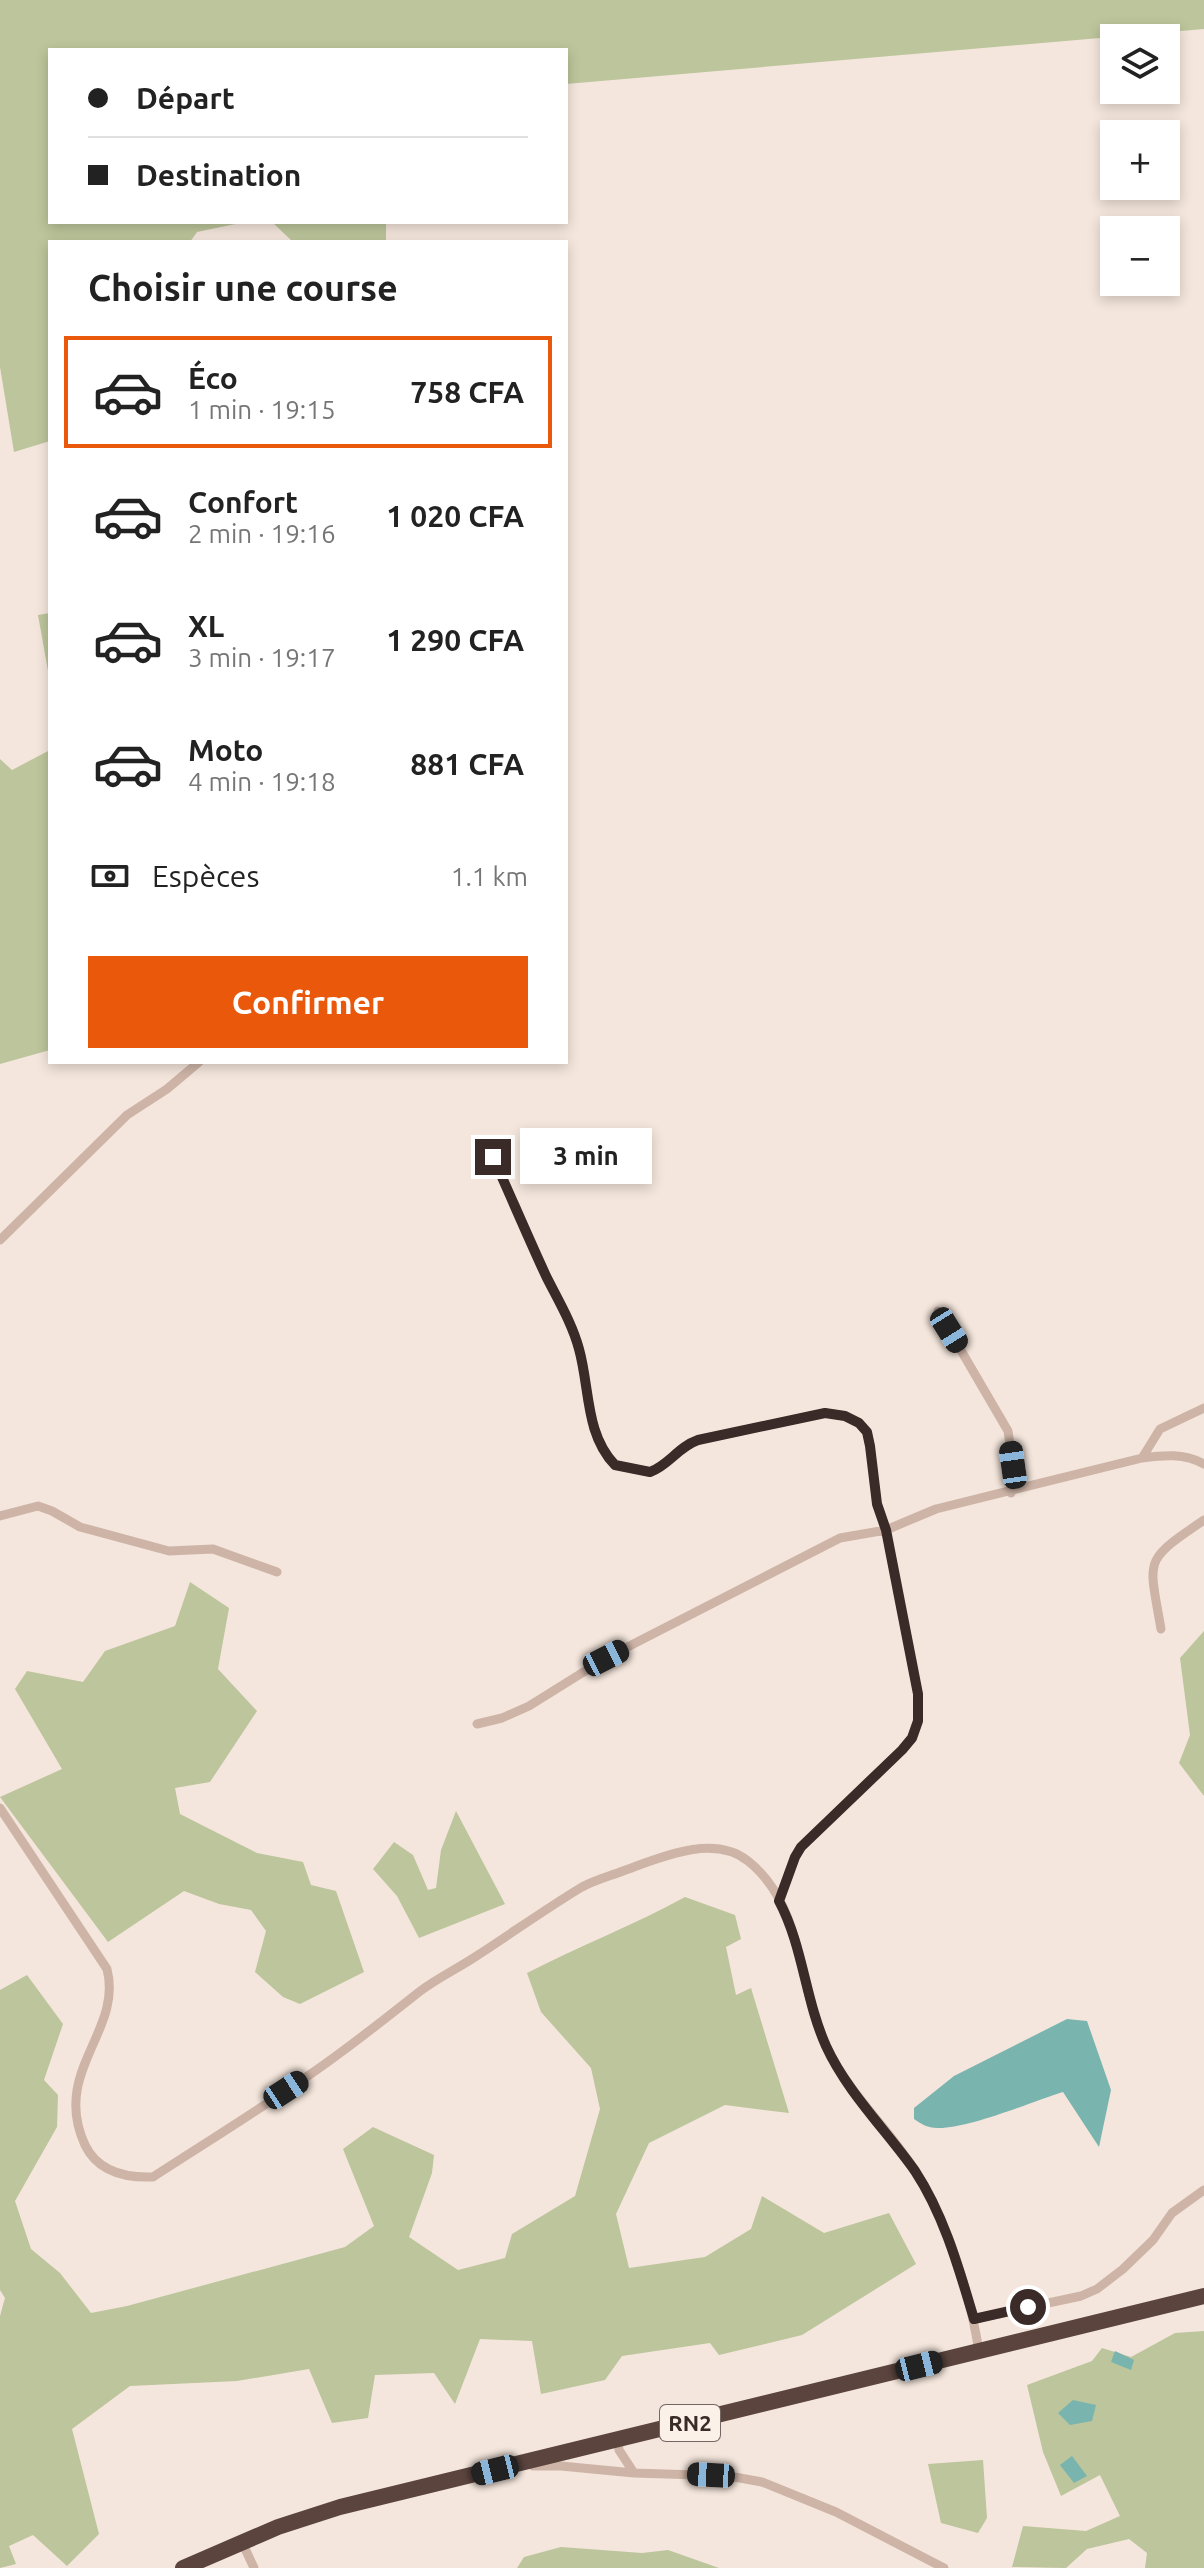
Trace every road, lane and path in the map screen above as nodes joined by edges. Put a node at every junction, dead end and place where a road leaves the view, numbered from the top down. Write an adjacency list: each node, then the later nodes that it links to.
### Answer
1 (197, 1064): 3 (street)
2 (493, 1157): 11 (street)
3 (0, 1240)
4 (938, 1311): 8 (street)
5 (1204, 1408): 6 (street)
6 (1142, 1458): 7 (street); 8 (street)
7 (1204, 1464)
8 (1011, 1493): 11 (street)
9 (0, 1516): 12 (street)
10 (1204, 1520): 13 (street)
11 (886, 1530): 14 (street); 16 (street)
12 (277, 1572)
13 (1161, 1629)
14 (477, 1724)
15 (0, 1808): 16 (street)
16 (779, 1901): 19 (street)
17 (1204, 2190): 19 (street)
18 (1204, 2296): 20 (highway, RN2)
19 (974, 2319): 20 (street)
20 (979, 2351): 21 (highway, RN2)
21 (618, 2440): 22 (highway, RN2); 23 (street)
22 (515, 2466): 23 (street); 24 (highway, RN2)
23 (634, 2473): 27 (street)
24 (242, 2542): 25 (highway, RN2); 26 (street)
25 (183, 2568)
26 (254, 2568)
27 (944, 2568)

